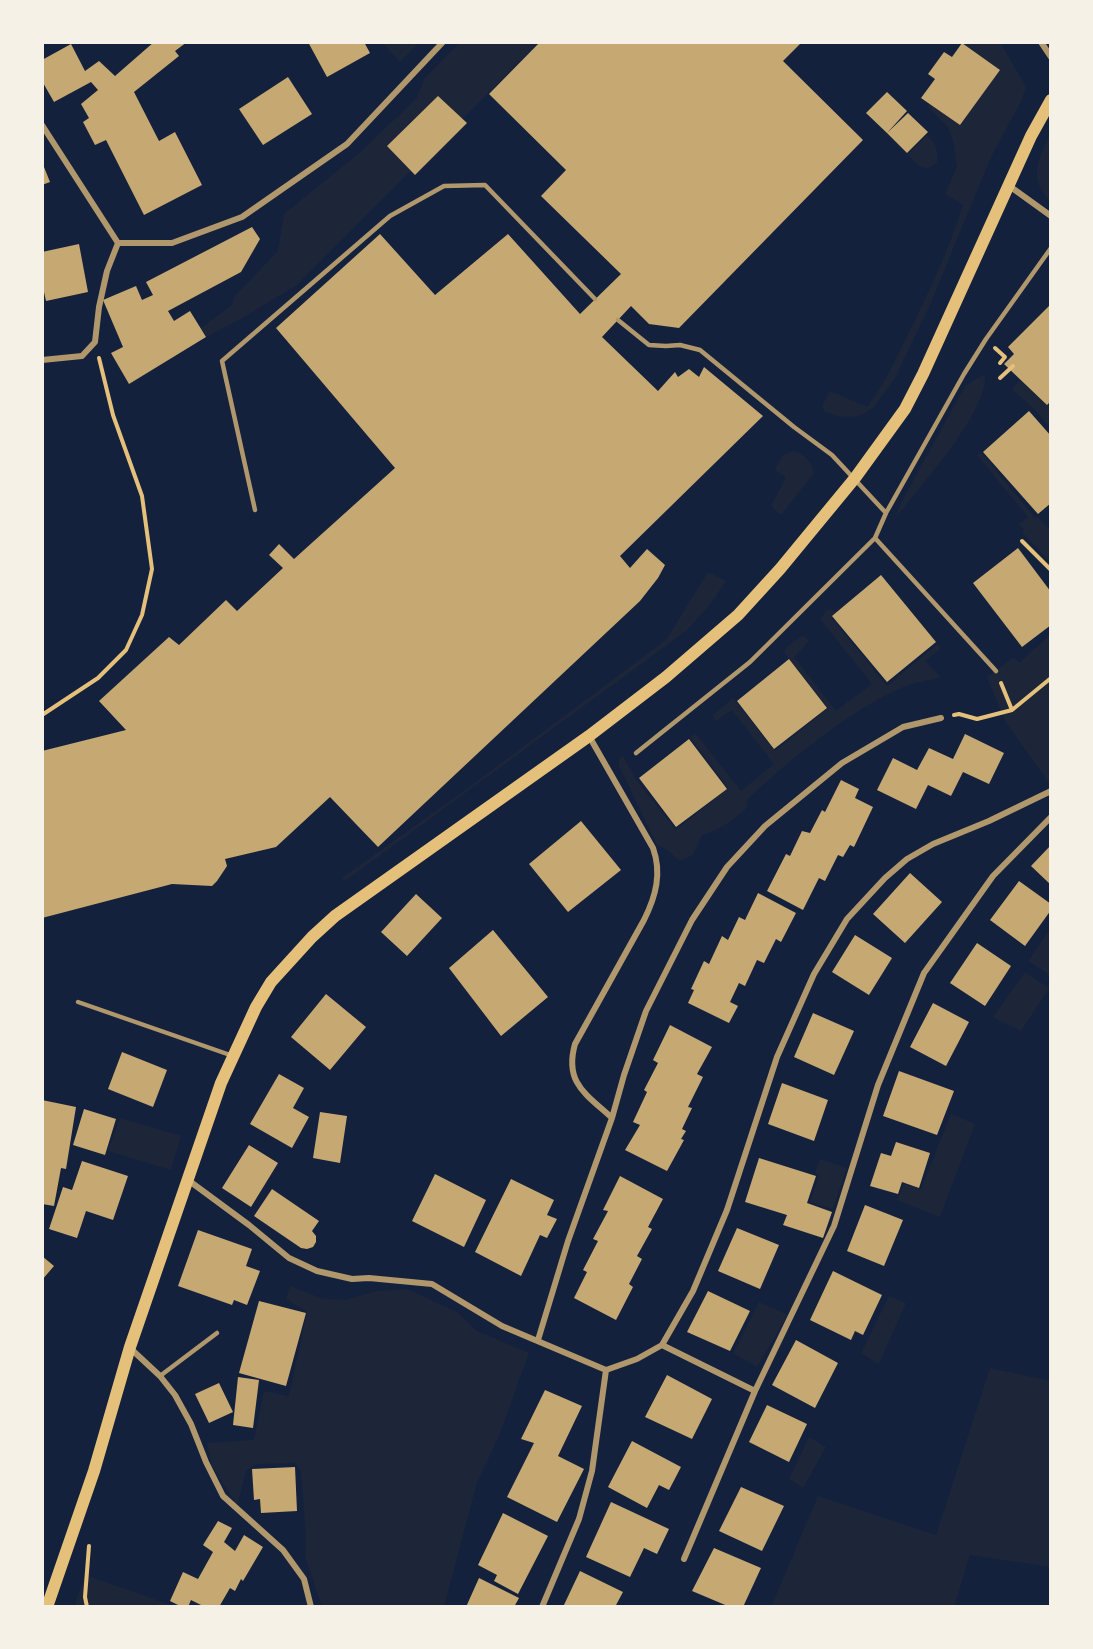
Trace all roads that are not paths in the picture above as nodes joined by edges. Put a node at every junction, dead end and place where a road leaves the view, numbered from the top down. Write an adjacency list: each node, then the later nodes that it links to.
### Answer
1 (443, 42): 8 (street)
2 (1041, 42): 3 (street)
3 (1051, 57)
4 (1051, 100): 6 (main road)
5 (42, 126): 8 (street)
6 (1008, 185): 7 (street); 13 (main road)
7 (1051, 216)
8 (118, 243): 12 (street)
9 (1051, 248): 15 (lane)
10 (595, 299): 14 (lane)
11 (618, 320): 13 (lane)
12 (42, 360)
13 (855, 478): 15 (lane); 19 (main road)
14 (255, 510)
15 (886, 513): 16 (lane)
16 (875, 538): 17 (lane); 20 (lane)
17 (996, 671)
18 (941, 718): 25 (street)
19 (590, 736): 24 (main road); 25 (street)
20 (636, 753)
21 (1051, 791): 29 (street)
22 (1051, 817): 33 (street)
23 (78, 1002): 24 (lane)
24 (233, 1056): 26 (main road)
25 (612, 1118): 28 (street)
26 (188, 1180): 28 (street); 30 (main road)
27 (218, 1334): 32 (lane)
28 (537, 1340): 31 (street)
29 (663, 1345): 31 (street); 33 (street)
30 (130, 1347): 32 (street); 35 (main road)
31 (606, 1370): 37 (street)
32 (160, 1376): 36 (street)
33 (755, 1391): 34 (street)
34 (684, 1559)
35 (47, 1607)
36 (311, 1607)
37 (542, 1607)

